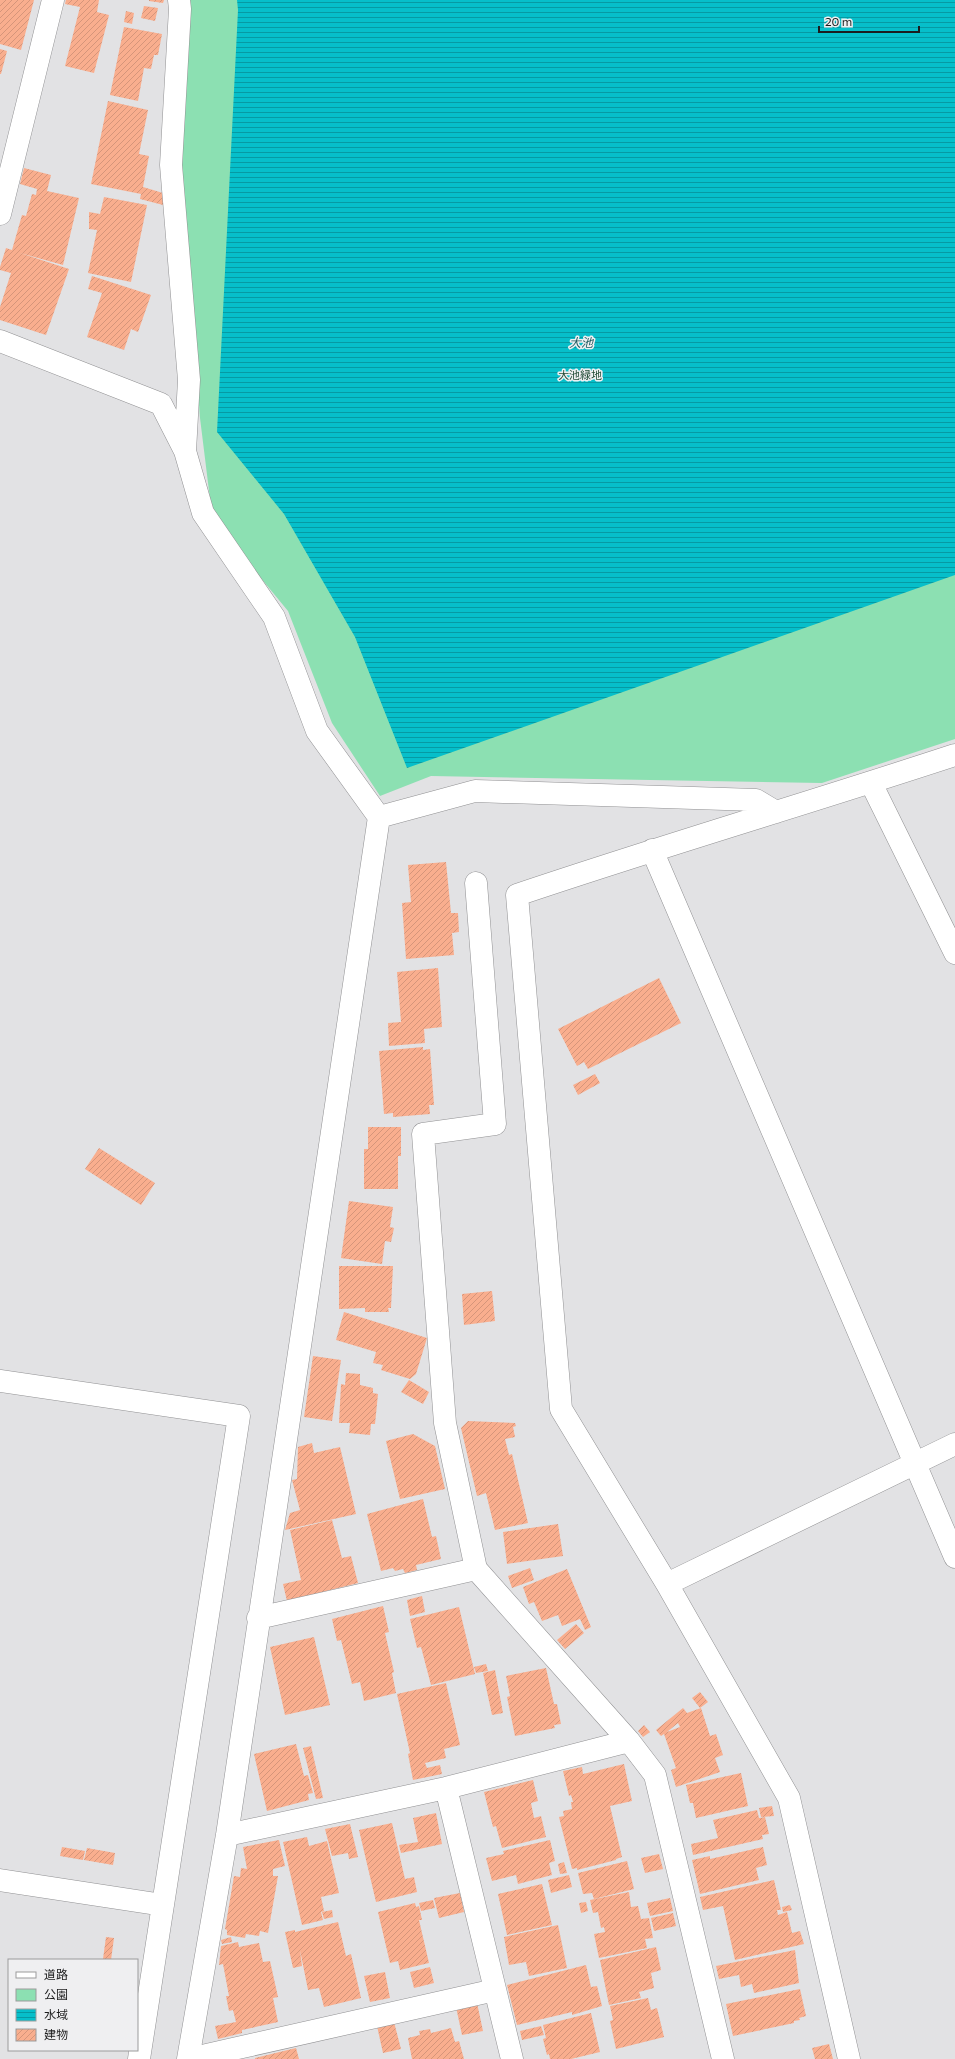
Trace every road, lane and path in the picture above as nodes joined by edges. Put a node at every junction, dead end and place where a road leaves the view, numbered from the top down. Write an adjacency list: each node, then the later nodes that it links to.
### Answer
1 (54, 0): 3 (street)
2 (179, 0): 5 (street)
3 (0, 214)
4 (0, 340): 5 (street)
5 (185, 451): 9 (street)
6 (955, 755): 7 (street)
7 (871, 783): 8 (street); 12 (street)
8 (776, 812): 9 (street); 10 (street)
9 (379, 817): 19 (street)
10 (652, 850): 15 (street); 18 (street)
11 (476, 883): 17 (street)
12 (955, 953)
13 (0, 1381): 24 (street)
14 (955, 1444): 15 (street)
15 (915, 1464): 16 (street); 18 (street)
16 (955, 1557)
17 (476, 1569): 19 (street); 20 (street)
18 (667, 1584): 30 (street)
19 (258, 1618): 22 (street)
20 (629, 1741): 21 (street); 29 (street)
21 (446, 1788): 22 (street); 25 (street)
22 (227, 1835): 27 (street)
23 (0, 1880): 24 (street)
24 (163, 1905): 26 (street)
25 (495, 1990): 27 (street); 28 (street)
26 (139, 2059)
27 (188, 2059)
28 (512, 2059)
29 (723, 2059)
30 (849, 2059)

